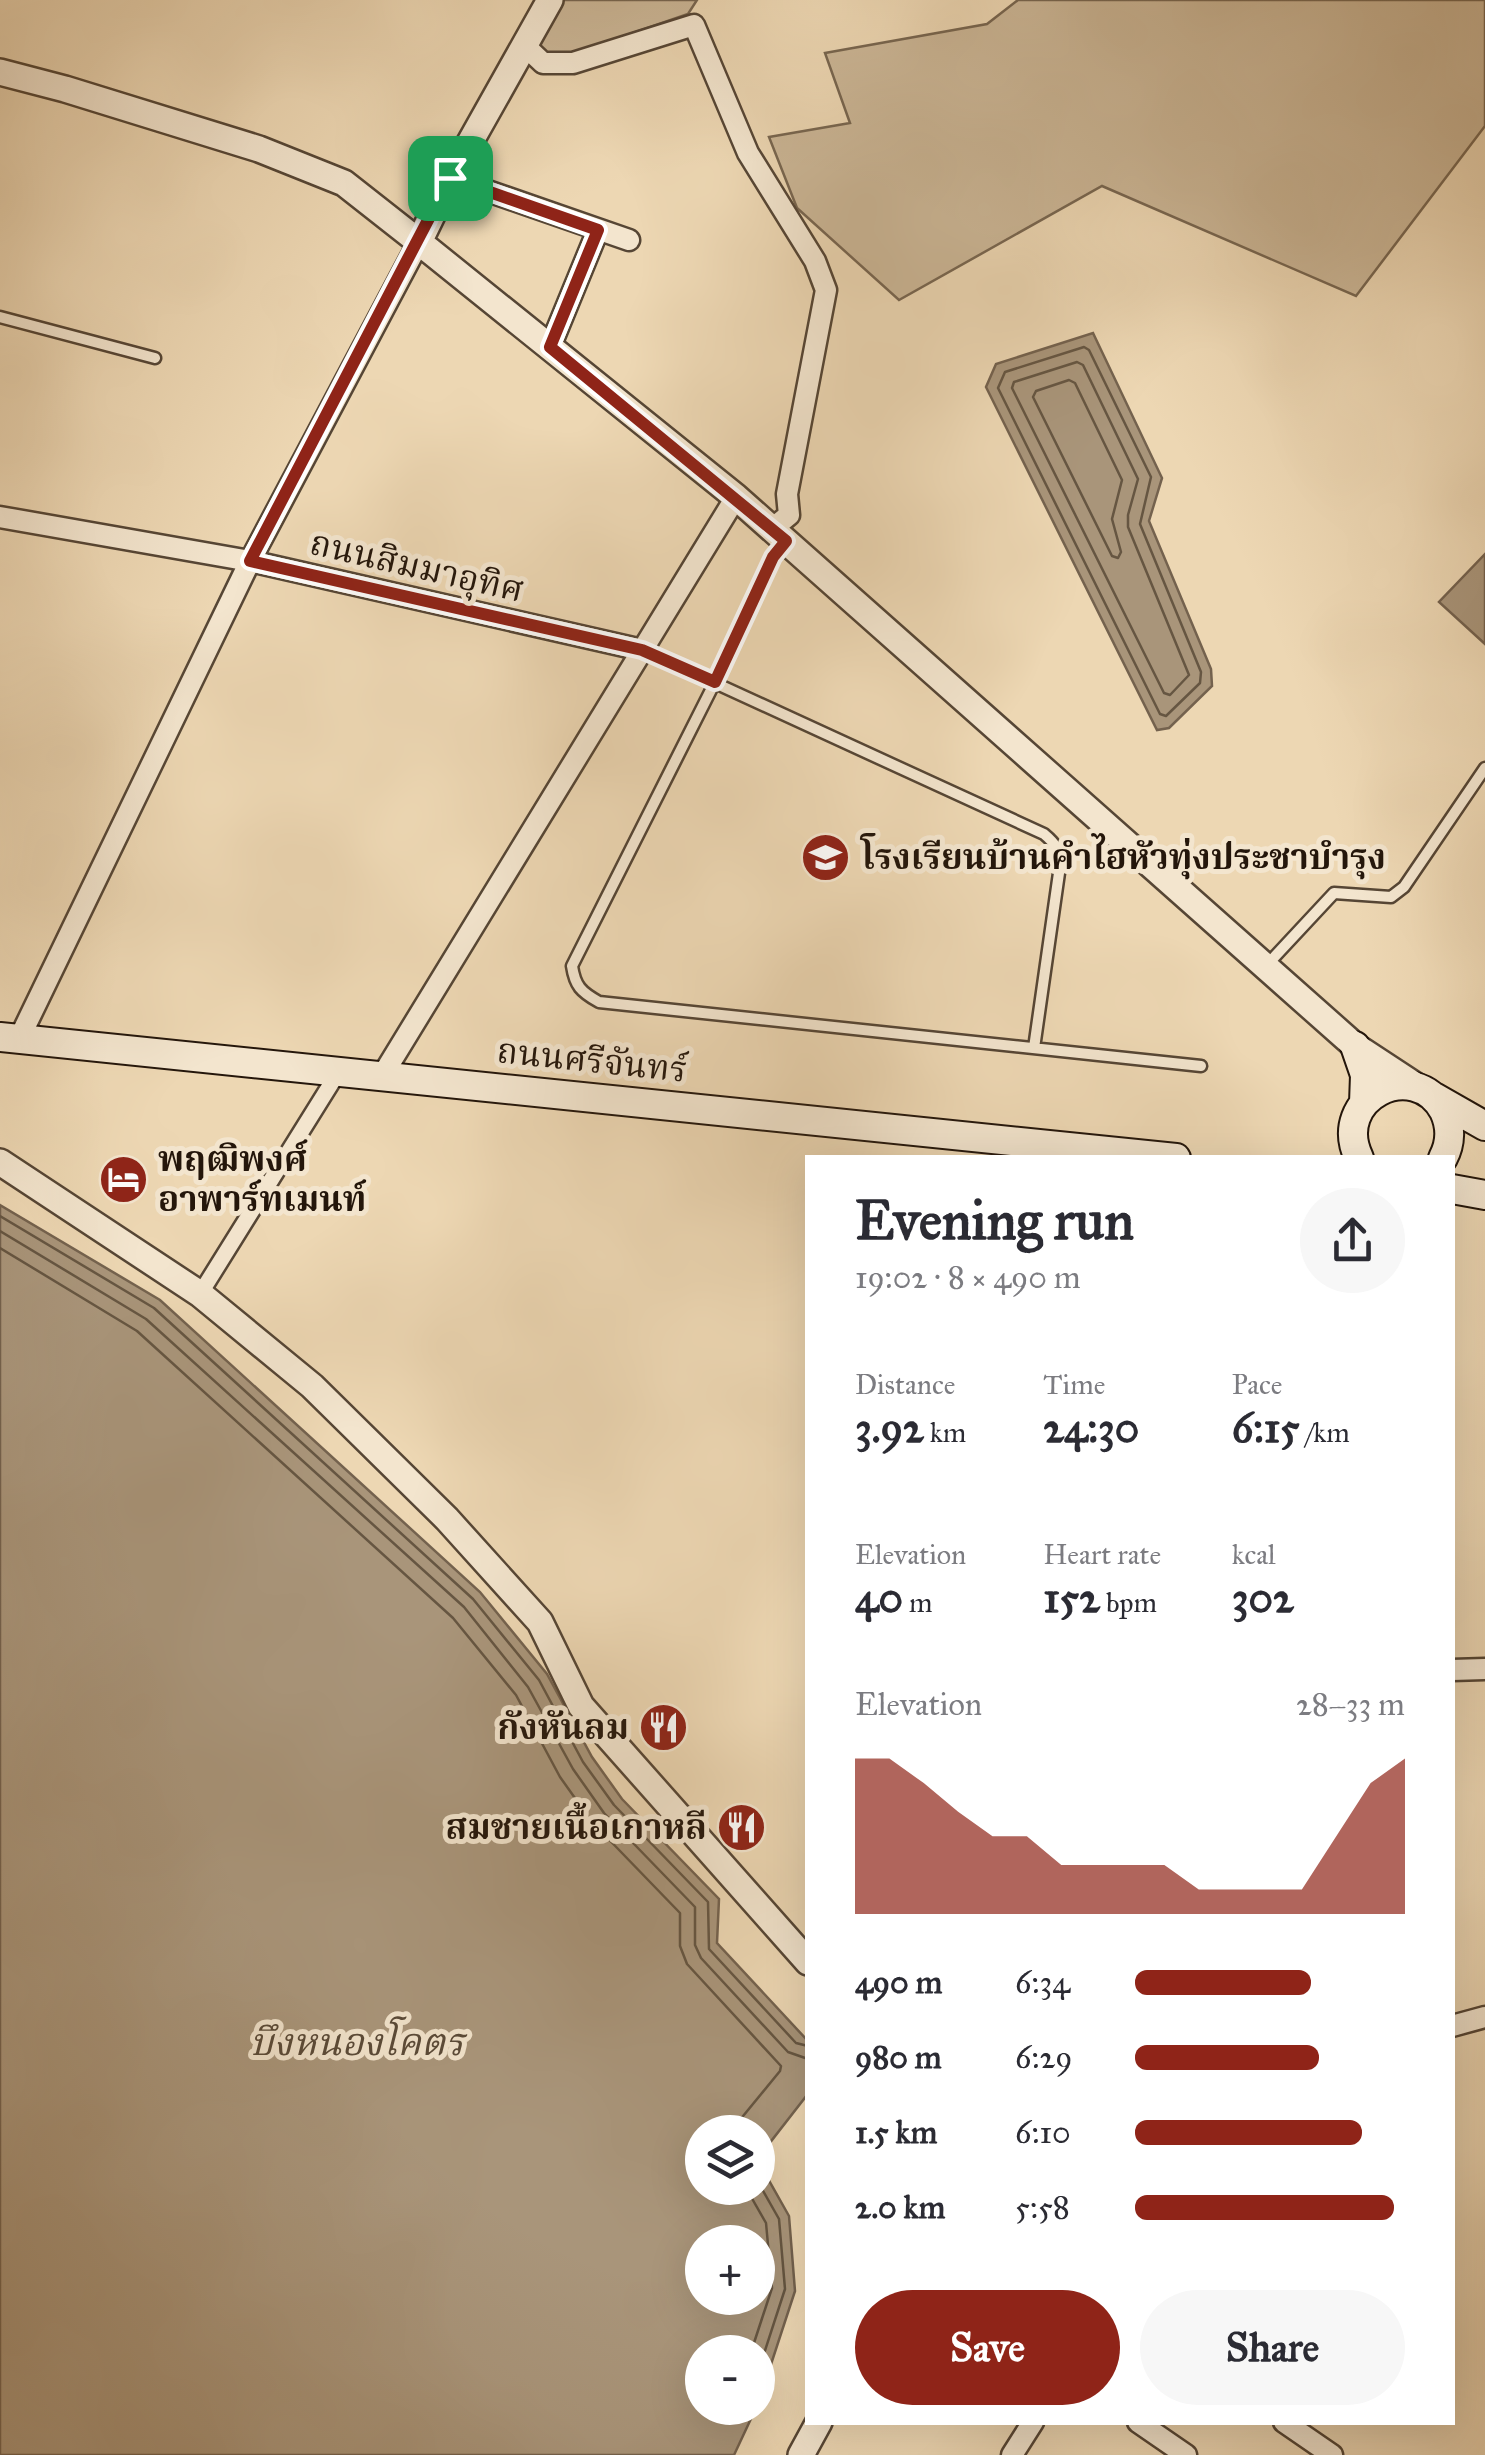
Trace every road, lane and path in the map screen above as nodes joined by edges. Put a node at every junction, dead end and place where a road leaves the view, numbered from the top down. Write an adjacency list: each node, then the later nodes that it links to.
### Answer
1 (550, 0): 2 (street)
2 (525, 46): 4 (street); 13 (street)
3 (0, 72): 7 (street)
4 (450, 178): 5 (street); 7 (street)
5 (598, 230): 6 (street); 9 (street)
6 (628, 240)
7 (419, 242): 9 (street); 14 (street)
8 (0, 317): 10 (lane)
9 (550, 347): 11 (street)
10 (155, 358)
11 (736, 497): 13 (street); 15 (street)
12 (0, 517): 14 (street, ถนนสิมมาอุทิศ)
13 (779, 535): 16 (lane); 18 (street)
14 (250, 561): 15 (street, ถนนสิมมาอุทิศ); 19 (street)
15 (642, 650): 16 (lane); 24 (street)
16 (715, 682): 21 (lane); 21 (lane)
17 (1485, 768): 18 (lane)
18 (1266, 967): 20 (street)
19 (9, 1038): 23 (main road, ถนนศรีจันทร์)
20 (1355, 1046): 25 (street); 26 (main road)
21 (1034, 1048): 22 (lane)
22 (1201, 1066)
23 (339, 1072): 24 (main road, ถนนศรีจันทร์); 35 (street)
24 (382, 1076): 28 (main road, ถนนศรีจันทร์)
25 (1428, 1094): 26 (main road); 27 (main road); 31 (main road)
26 (1364, 1103): 29 (main road)
27 (1485, 1126)
28 (1004, 1149): 30 (main road, ถนนศรีจันทร์)
29 (1348, 1152)
30 (1119, 1155)
31 (1444, 1155)
32 (0, 1162): 35 (street)
33 (1455, 1190): 34 (main road)
34 (1485, 1195)
35 (200, 1294): 38 (street)
36 (1485, 1669): 37 (street)
37 (1455, 1670)
38 (805, 1959)
39 (1485, 2018): 40 (street)
40 (1455, 2025)
41 (817, 2425): 45 (street)
42 (1030, 2425): 46 (street)
43 (1142, 2425): 47 (street)
44 (1288, 2425): 48 (street)
45 (801, 2455)
46 (1012, 2455)
47 (1186, 2455)
48 (1332, 2455)

